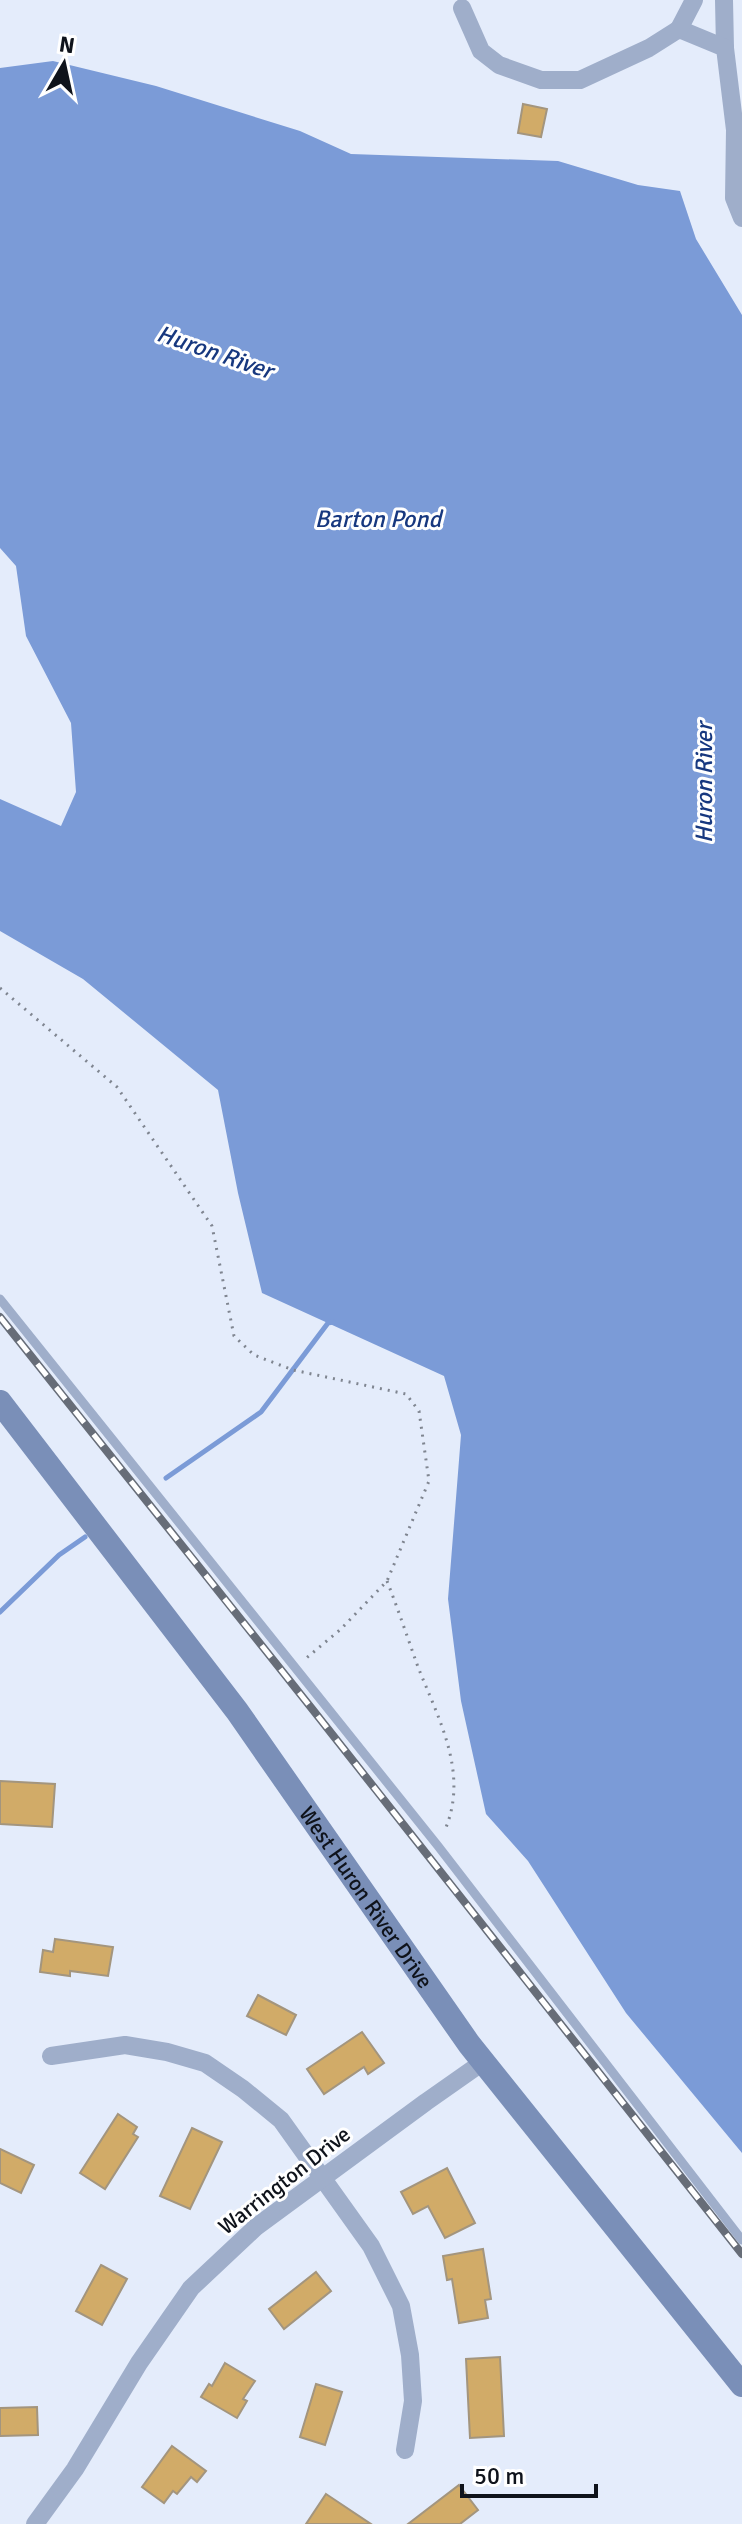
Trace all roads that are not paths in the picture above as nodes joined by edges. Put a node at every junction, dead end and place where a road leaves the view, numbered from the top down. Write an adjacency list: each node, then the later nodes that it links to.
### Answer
1 (694, 0): 4 (street)
2 (724, 0): 5 (street)
3 (462, 8): 4 (street)
4 (679, 29): 5 (street)
5 (725, 48): 6 (street)
6 (742, 218)
7 (0, 1299): 12 (lane)
8 (0, 1402): 10 (street, West Huron River Drive)
9 (51, 2056): 11 (street)
10 (483, 2062): 11 (street, Warrington Drive); 13 (street, West Huron River Drive)
11 (321, 2179): 14 (street); 15 (street, Warrington Drive)
12 (742, 2240)
13 (742, 2385)
14 (405, 2450)
15 (35, 2524)

